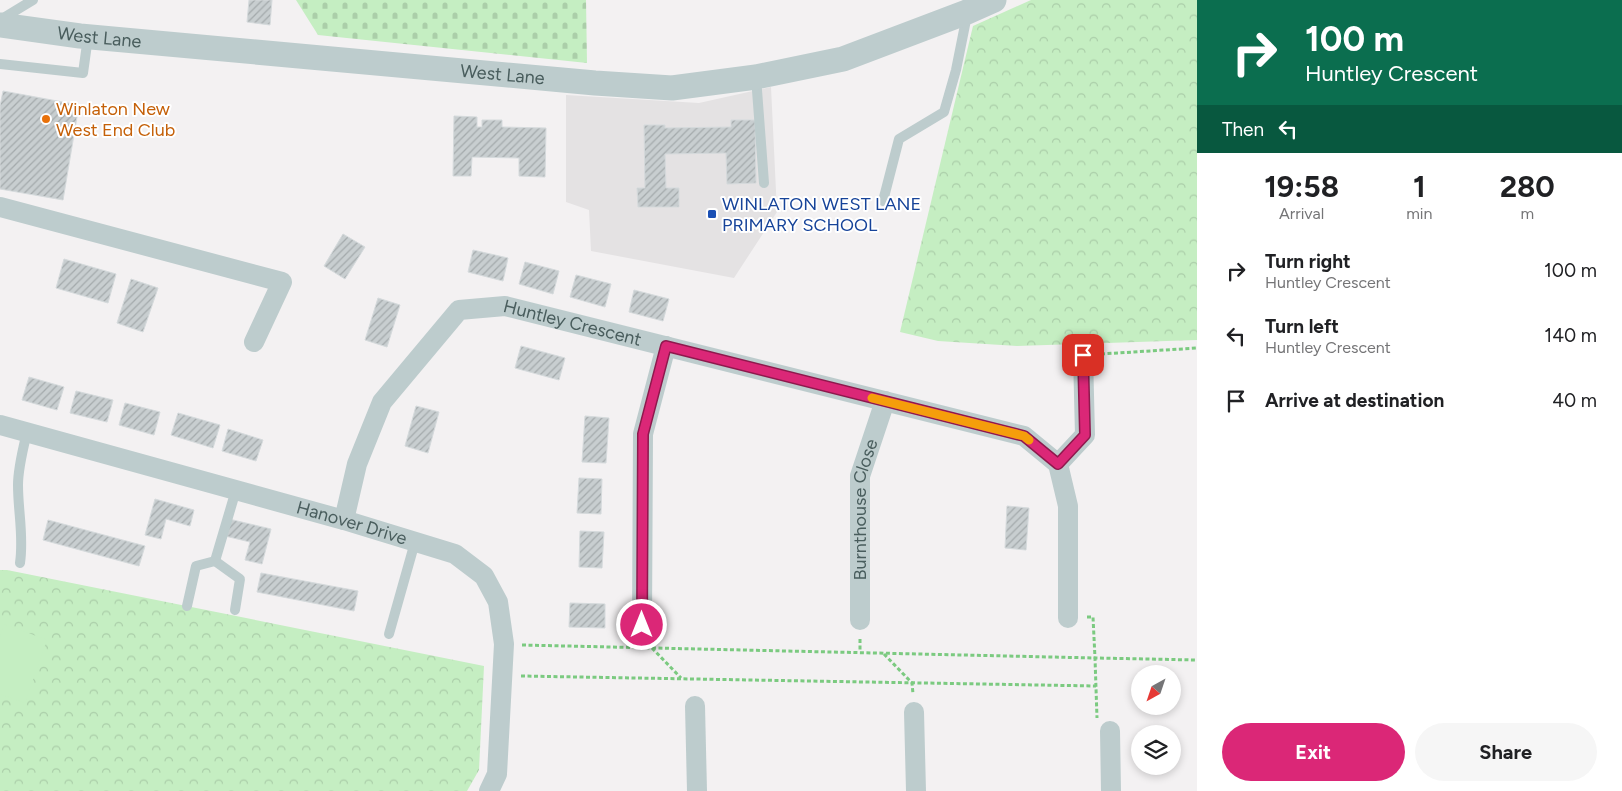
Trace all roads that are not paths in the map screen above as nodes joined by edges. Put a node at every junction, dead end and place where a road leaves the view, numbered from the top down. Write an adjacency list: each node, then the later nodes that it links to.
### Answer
1 (33, 0): 4 (lane)
2 (994, 0): 3 (street, West Lane)
3 (967, 12): 8 (street, West Lane); 10 (lane)
4 (0, 20)
5 (0, 25): 6 (street, West Lane)
6 (88, 36): 7 (lane); 8 (street, West Lane)
7 (0, 64)
8 (756, 77): 9 (lane)
9 (764, 182)
10 (883, 201)
11 (0, 207): 12 (street)
12 (254, 342)
13 (666, 346): 15 (street, Huntley Crescent); 20 (street, Huntley Crescent); 28 (street)
14 (1083, 355): 18 (street)
15 (885, 401): 18 (street, Huntley Crescent); 27 (street, Burnthouse Close)
16 (0, 425): 17 (street, Hanover Drive)
17 (27, 432): 19 (street, Hanover Drive); 23 (lane)
18 (1058, 464): 26 (street)
19 (236, 490): 20 (street, Hanover Drive); 22 (lane)
20 (344, 520): 21 (street, Hanover Drive)
21 (416, 542): 29 (lane); 33 (street, Hanover Drive)
22 (215, 561): 24 (lane); 25 (lane)
23 (20, 563)
24 (187, 606)
25 (235, 610)
26 (1068, 618)
27 (860, 620)
28 (642, 625)
29 (389, 634)
30 (695, 706): 34 (street)
31 (914, 712): 35 (street)
32 (1110, 731): 36 (street)
33 (490, 791)
34 (697, 791)
35 (916, 791)
36 (1111, 791)

